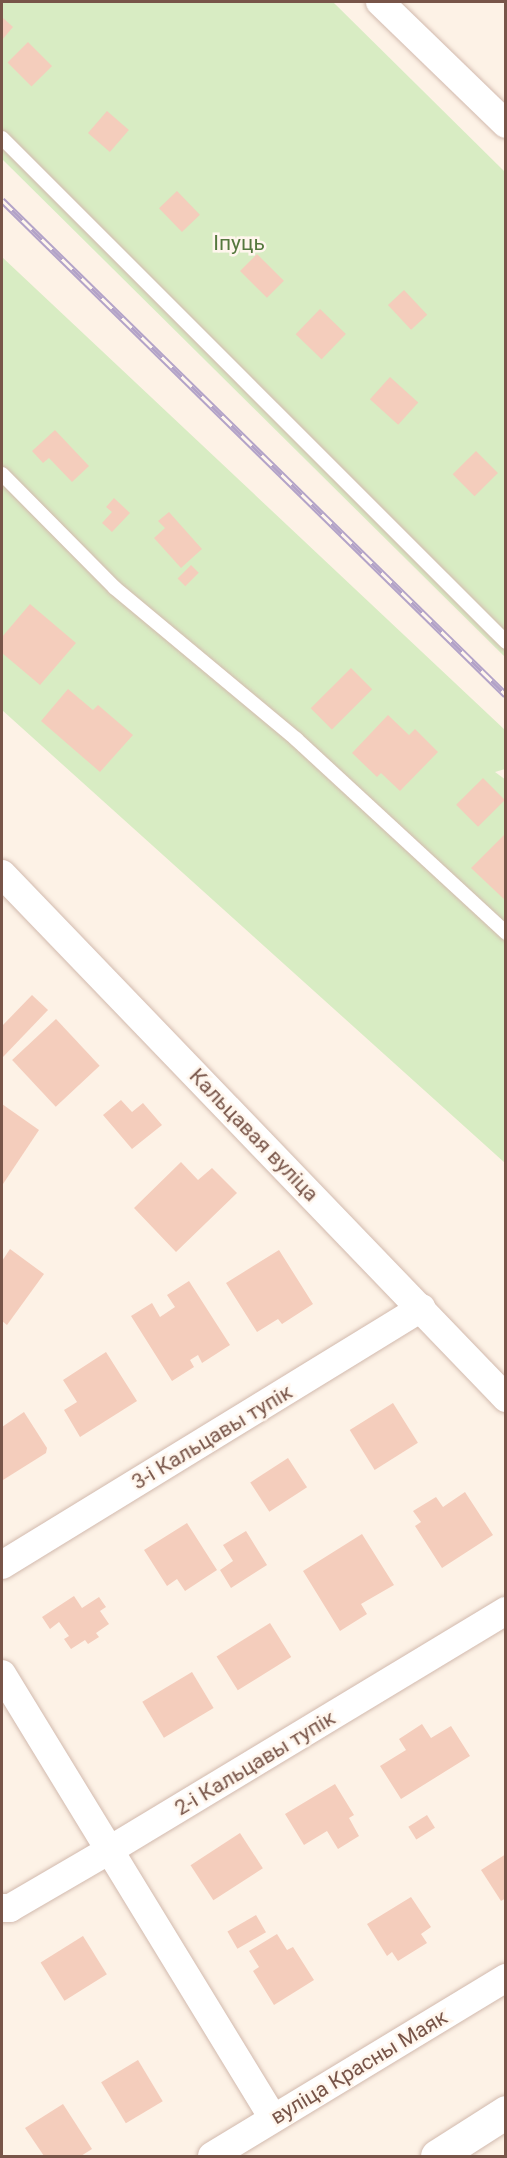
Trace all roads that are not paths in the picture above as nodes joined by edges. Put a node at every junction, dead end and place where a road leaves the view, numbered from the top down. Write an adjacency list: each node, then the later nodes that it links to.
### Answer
1 (380, 2): 2 (street)
2 (506, 124)
3 (2, 138): 5 (lane)
4 (2, 474): 7 (lane)
5 (506, 642)
6 (2, 874): 8 (street, Кальцавая вуліца)
7 (506, 933)
8 (422, 1308): 9 (street, Кальцавая вуліца); 10 (street, 3-і Кальцавы тупік)
9 (506, 1398)
10 (2, 1565)
11 (506, 1611): 13 (street, 2-і Кальцавы тупік)
12 (2, 1674): 13 (street)
13 (108, 1851): 14 (street, 2-і Кальцавы тупік); 17 (street)
14 (2, 1908)
15 (506, 1978): 17 (street, вуліца Красны Маяк)
16 (506, 2112): 19 (street)
17 (273, 2118): 18 (street, вуліца Красны Маяк)
18 (212, 2157)
19 (437, 2157)

